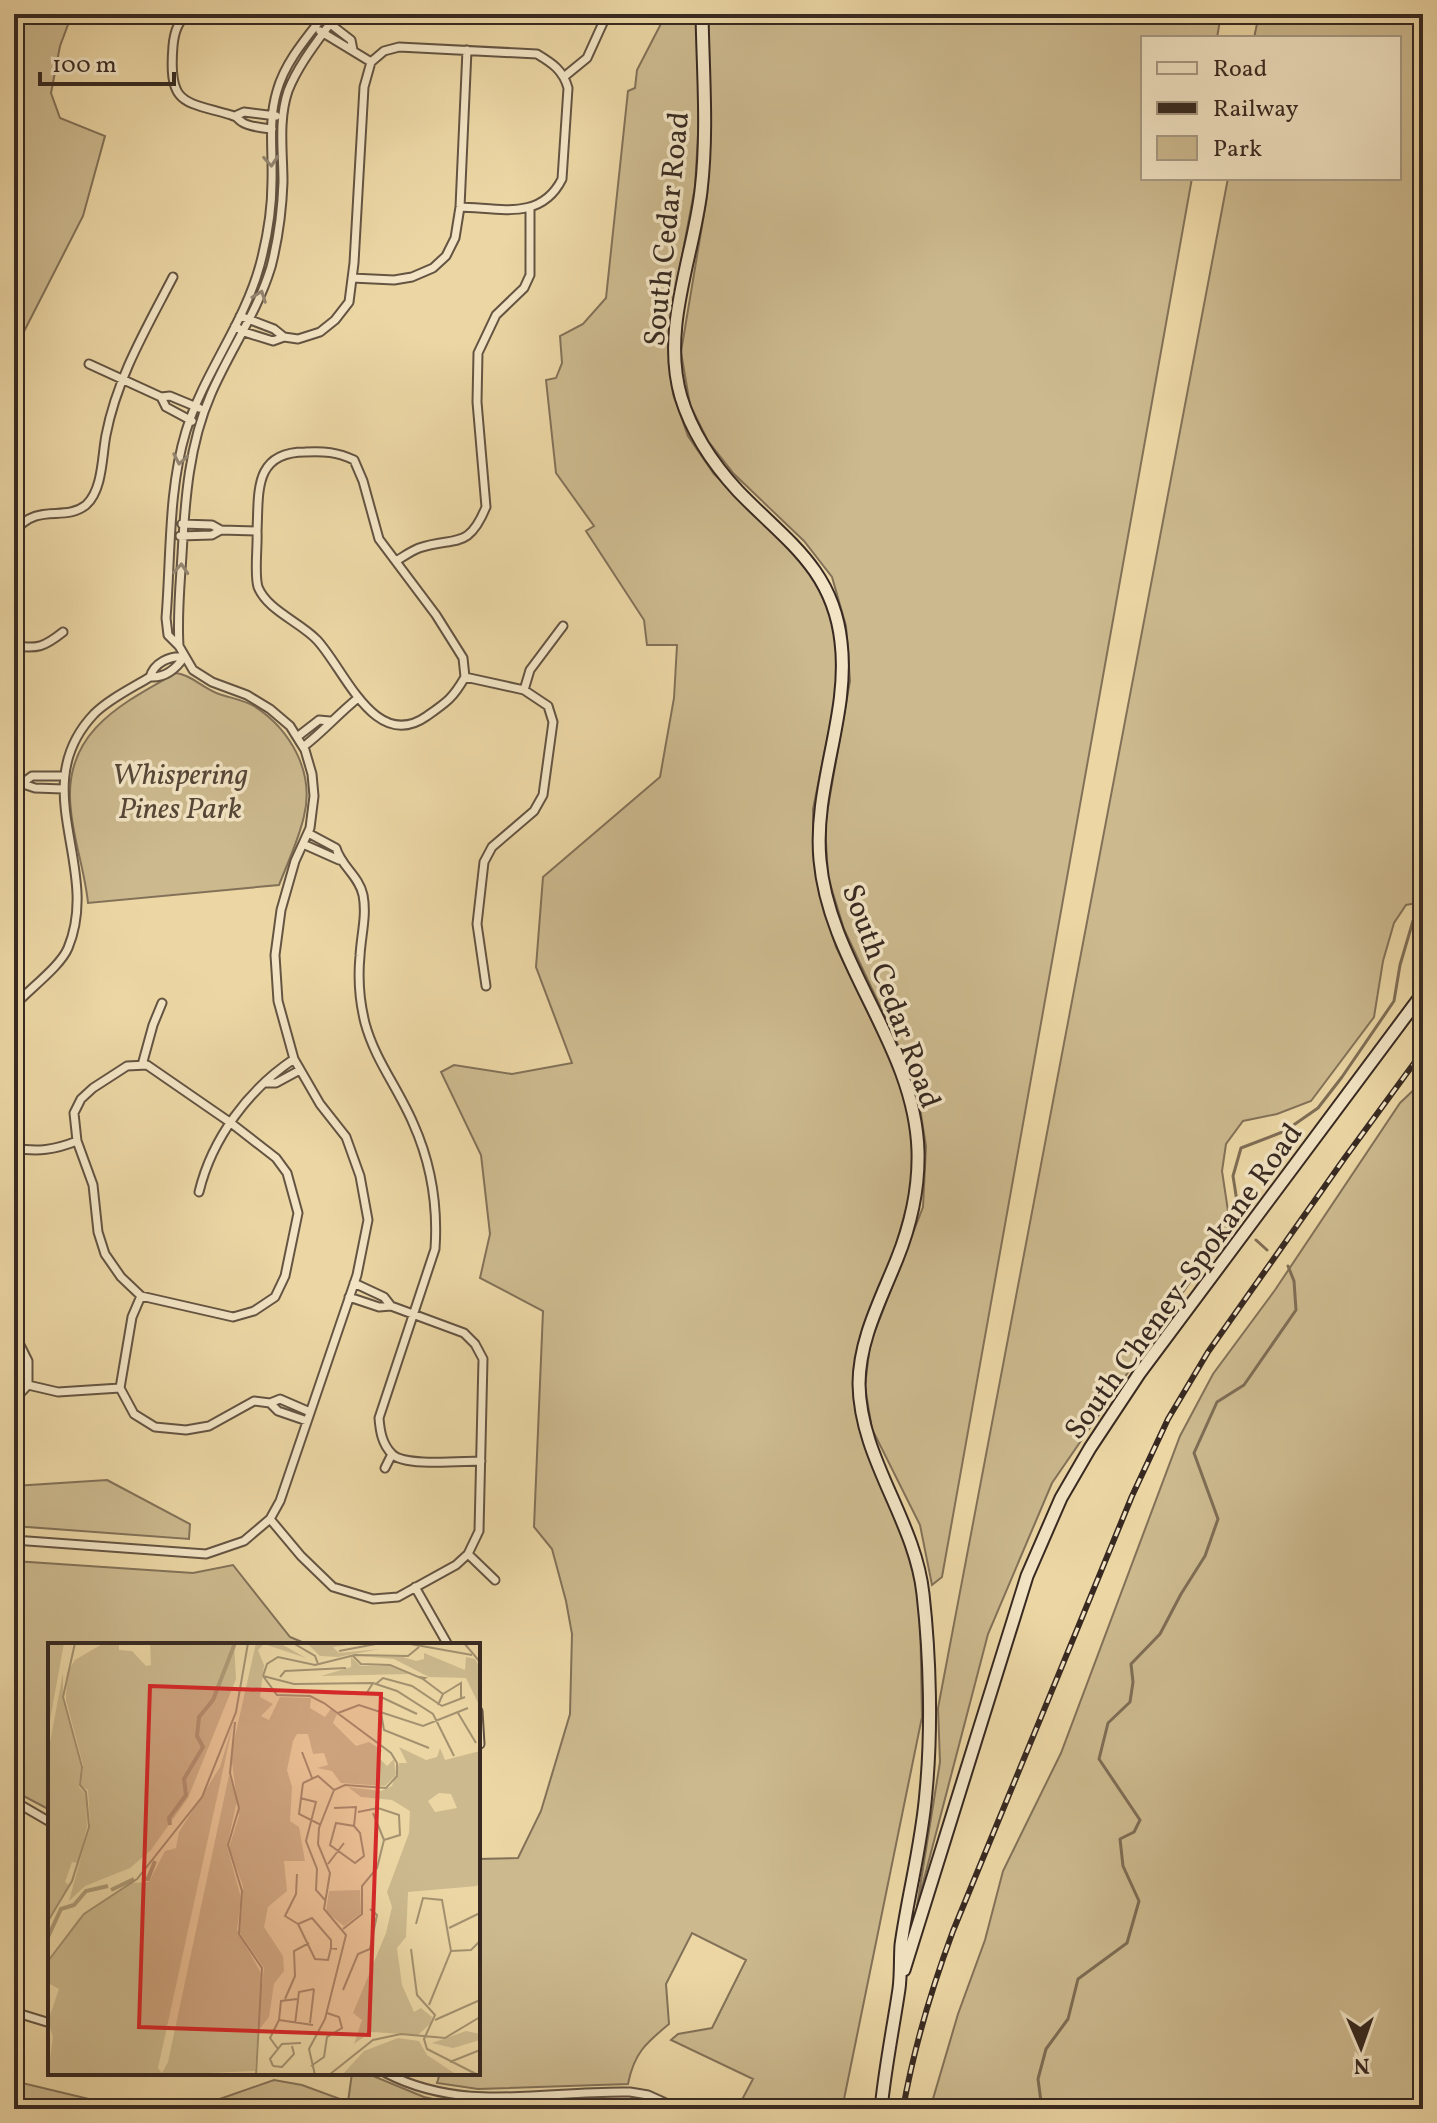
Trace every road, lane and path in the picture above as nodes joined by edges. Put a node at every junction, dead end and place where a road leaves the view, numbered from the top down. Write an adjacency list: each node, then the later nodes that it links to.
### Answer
1 (188, 14): 13 (street)
2 (337, 14): 6 (street)
3 (607, 14): 12 (street)
4 (702, 14): 95 (street, South Cedar Road)
5 (324, 16): 6 (street); 7 (street)
6 (330, 24): 8 (street); 9 (street)
7 (315, 27): 8 (street); 14 (street)
8 (323, 34): 9 (street); 15 (street)
9 (353, 50): 11 (street)
10 (467, 50): 11 (street); 12 (street); 18 (street)
11 (371, 62): 21 (street)
12 (565, 76): 19 (street)
13 (235, 116): 14 (street); 16 (street)
14 (272, 116): 15 (street); 16 (street)
15 (283, 116): 17 (street)
16 (270, 129): 17 (street); 22 (street, one-way to 22)
17 (282, 129): 23 (street, one-way to 17)
18 (460, 207): 19 (street); 21 (street)
19 (530, 209): 41 (street)
20 (173, 277): 28 (street)
21 (352, 278): 26 (street)
22 (240, 316): 23 (street); 24 (street)
23 (250, 321): 25 (street); 26 (street)
24 (235, 326): 25 (street); 30 (street)
25 (244, 332): 26 (street); 31 (street)
26 (284, 337)
27 (89, 364): 28 (street)
28 (121, 378): 29 (street); 38 (street)
29 (161, 397): 30 (street); 32 (street)
30 (195, 406): 31 (street); 32 (street)
31 (205, 410): 33 (street)
32 (190, 420): 33 (street); 34 (street, one-way to 34)
33 (200, 425): 35 (street)
34 (173, 524): 35 (street); 39 (street)
35 (183, 524): 36 (street); 40 (street)
36 (221, 530): 37 (street); 40 (street)
37 (257, 531): 41 (street); 49 (street)
38 (14, 532)
39 (172, 536): 40 (street); 45 (street)
40 (183, 536): 45 (street, one-way to 40)
41 (396, 561): 47 (street)
42 (563, 626): 48 (street)
43 (63, 632): 44 (street)
44 (14, 646)
45 (179, 646): 46 (street)
46 (184, 657): 51 (street); 53 (street)
47 (465, 677): 48 (street); 49 (street)
48 (524, 690): 60 (street)
49 (358, 698): 50 (street)
50 (330, 721): 51 (street); 52 (street)
51 (297, 737): 52 (street)
52 (303, 747): 57 (street)
53 (64, 776): 55 (street); 56 (street)
54 (14, 781): 55 (street)
55 (24, 782): 56 (street)
56 (63, 789): 63 (street)
57 (308, 833): 58 (street); 59 (street)
58 (303, 844): 59 (street); 64 (street)
59 (339, 860): 76 (street)
60 (486, 986)
61 (1423, 993): 95 (street, South Cheney-Spokane Road)
62 (162, 1003): 65 (street)
63 (14, 1005)
64 (294, 1059): 66 (street); 67 (street)
65 (142, 1065): 68 (street); 69 (street)
66 (300, 1070): 67 (street); 72 (street)
67 (267, 1083): 68 (street)
68 (231, 1123): 71 (street); 73 (street)
69 (77, 1141): 70 (street); 73 (street)
70 (14, 1148)
71 (199, 1192)
72 (354, 1283): 74 (street); 75 (street)
73 (141, 1296): 79 (street)
74 (349, 1297): 75 (street); 82 (street)
75 (391, 1306): 76 (street)
76 (413, 1314): 84 (street); 85 (street)
77 (14, 1333): 78 (street)
78 (28, 1385): 79 (street); 80 (street)
79 (120, 1388): 81 (street)
80 (14, 1400)
81 (270, 1403): 82 (street); 83 (street)
82 (310, 1412): 83 (street)
83 (307, 1421): 87 (street)
84 (392, 1454): 85 (street); 86 (street)
85 (481, 1461): 89 (street)
86 (385, 1468)
87 (270, 1519): 88 (street); 91 (street)
88 (14, 1540)
89 (468, 1554): 90 (street); 91 (street)
90 (495, 1580)
91 (415, 1587): 92 (street)
92 (447, 1643)
93 (14, 1801): 94 (street)
94 (48, 1821)
95 (900, 1982): 100 (street)
96 (14, 2012): 97 (street)
97 (48, 2022)
98 (391, 2075): 99 (street)
99 (679, 2109)
100 (881, 2109)

